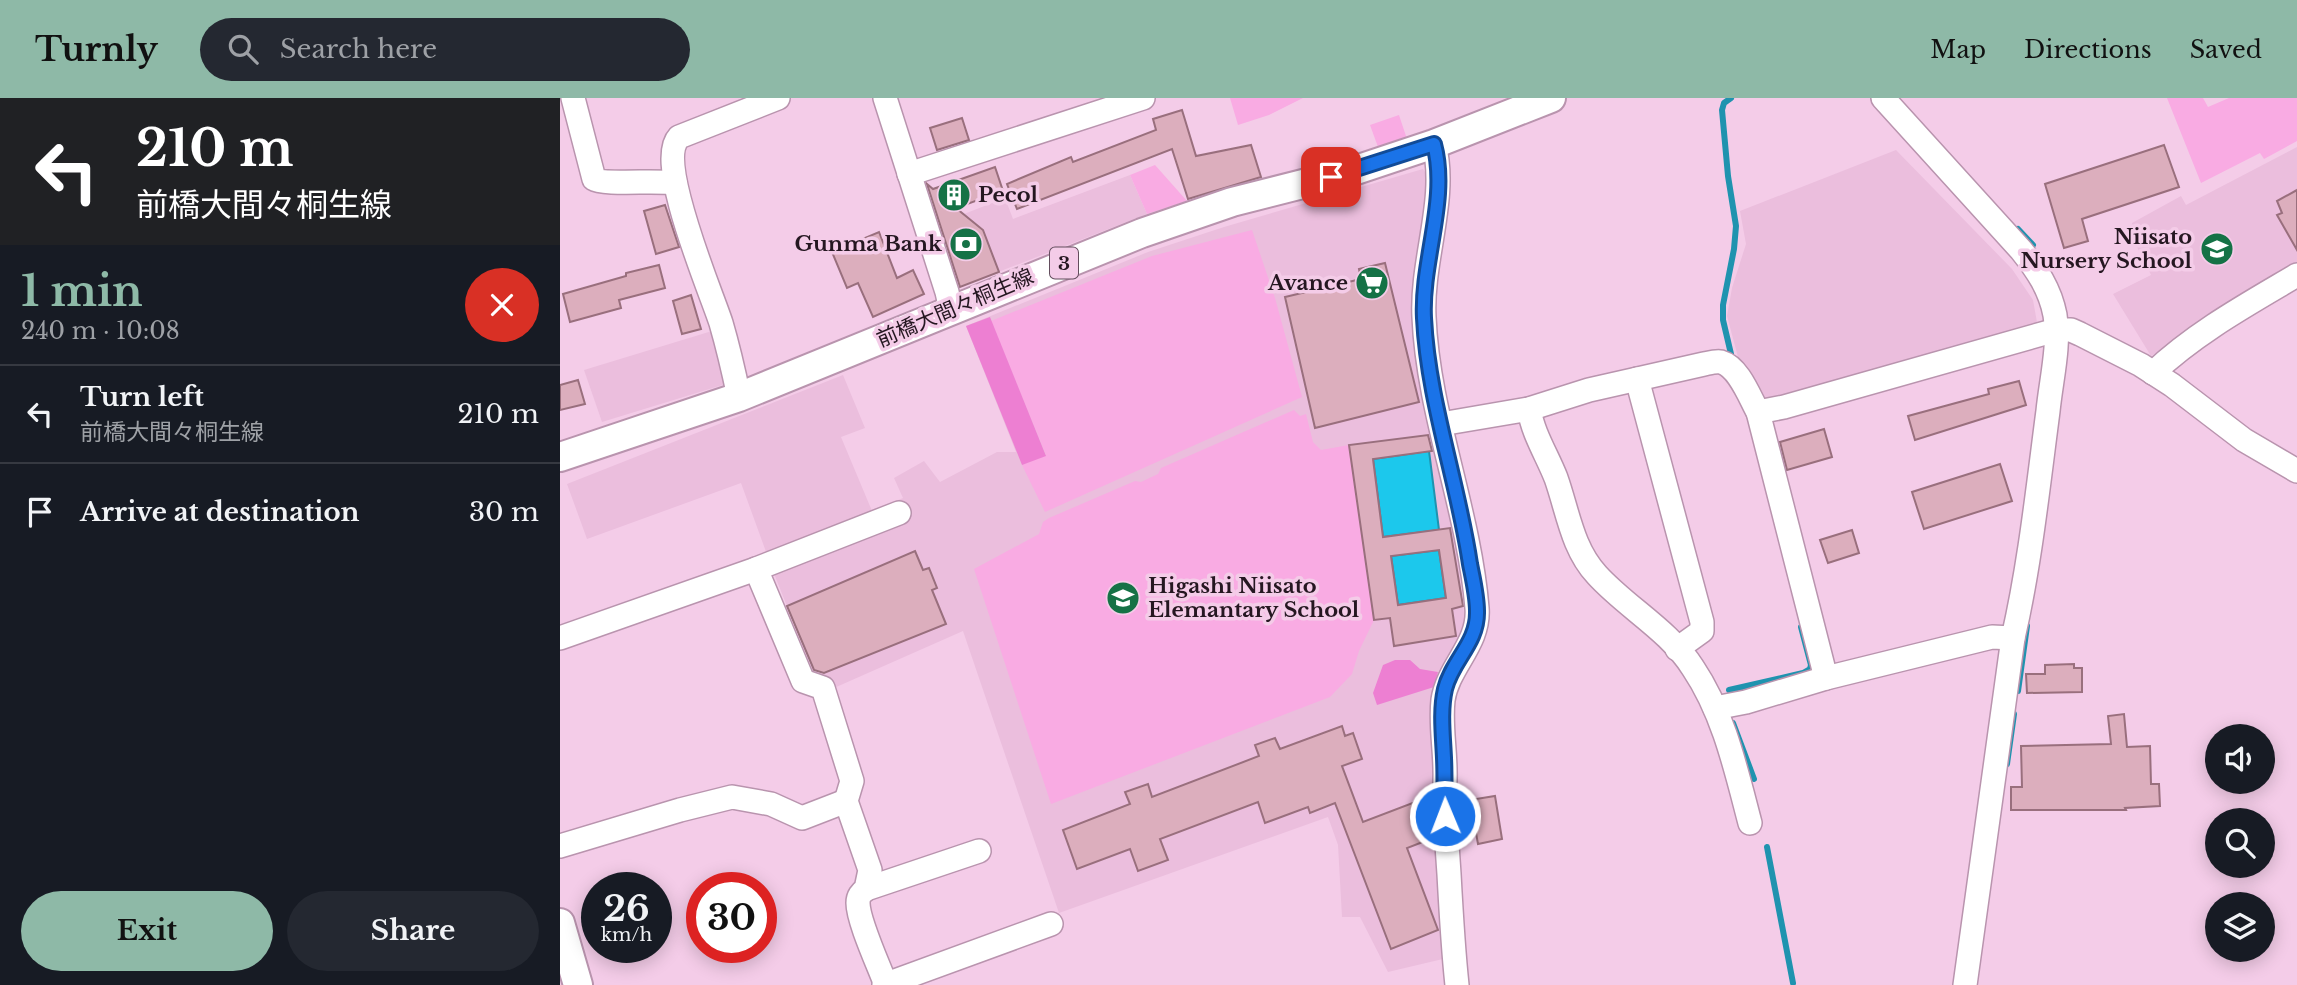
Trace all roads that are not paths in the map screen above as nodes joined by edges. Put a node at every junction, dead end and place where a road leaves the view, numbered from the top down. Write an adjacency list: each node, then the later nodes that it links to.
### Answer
1 (573, 98): 10 (street)
2 (778, 98): 7 (street)
3 (885, 98): 9 (street)
4 (1143, 98): 9 (street)
5 (1551, 98): 8 (main road, 前橋大間々桐生線 / 3)
6 (1883, 98): 13 (street)
7 (743, 104): 10 (street)
8 (1434, 144): 12 (main road, 前橋大間々桐生線 / 3); 19 (street)
9 (909, 174): 12 (street)
10 (675, 183): 16 (street)
11 (2297, 275): 14 (street)
12 (951, 310): 16 (main road, 前橋大間々桐生線 / 3)
13 (2056, 330): 14 (street); 18 (street); 25 (street)
14 (2153, 373): 21 (street)
15 (1637, 379): 17 (street); 18 (street); 26 (street)
16 (739, 397): 20 (main road, 前橋大間々桐生線 / 3)
17 (1529, 409): 19 (street); 26 (street)
18 (1758, 412): 27 (street)
19 (1441, 424): 38 (street)
20 (560, 457)
21 (2297, 471)
22 (899, 513): 23 (street)
23 (756, 569): 24 (street); 29 (street)
24 (560, 638)
25 (2013, 638): 27 (street); 39 (street)
26 (1677, 649): 28 (street)
27 (1826, 678): 28 (street)
28 (1715, 708): 30 (street)
29 (846, 801): 31 (street); 33 (street)
30 (1750, 822)
31 (560, 846)
32 (979, 851): 33 (street)
33 (866, 889): 37 (street)
34 (560, 923): 36 (main road)
35 (1051, 924): 37 (street)
36 (578, 985)
37 (885, 985)
38 (1457, 985)
39 (1965, 985)

